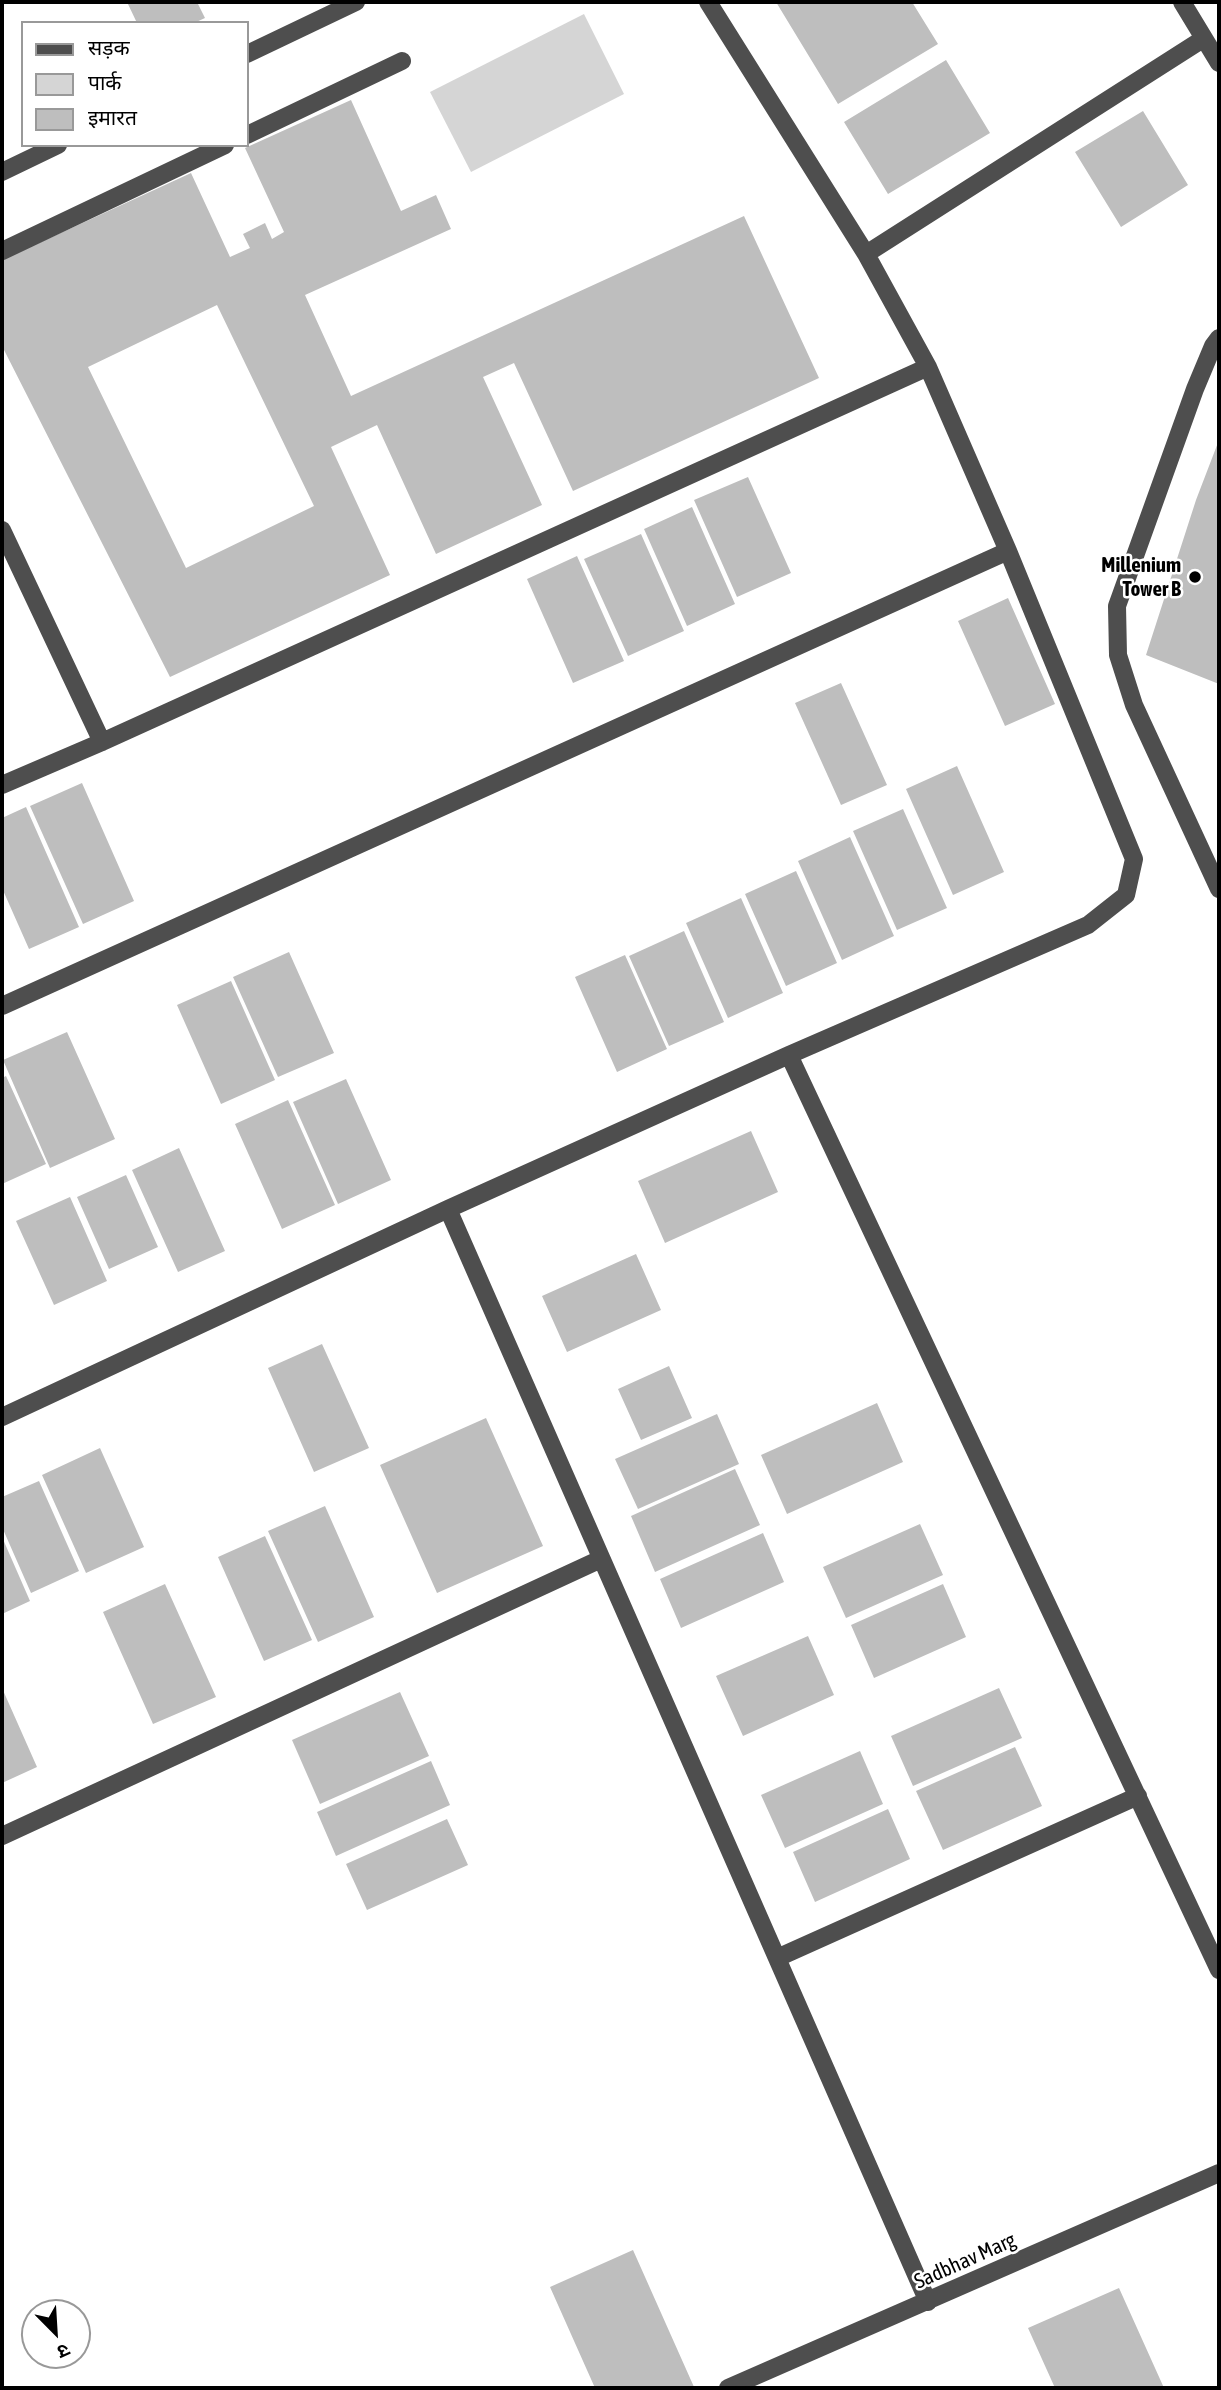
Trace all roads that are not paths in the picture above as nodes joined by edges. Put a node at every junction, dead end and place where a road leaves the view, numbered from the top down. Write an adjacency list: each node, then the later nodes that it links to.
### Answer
1 (356, 2): 5 (street)
2 (708, 2): 13 (street)
3 (1182, 2): 4 (street)
4 (1203, 39): 7 (street); 13 (street)
5 (248, 54)
6 (402, 61): 8 (street)
7 (1219, 63)
8 (248, 135)
9 (54, 147): 11 (street)
10 (221, 147): 12 (street)
11 (2, 172)
12 (2, 251)
13 (866, 254): 15 (street)
14 (1219, 338): 20 (street)
15 (928, 367): 17 (street); 18 (street)
16 (2, 530): 18 (street)
17 (1008, 551): 21 (street); 22 (street)
18 (102, 742): 19 (street)
19 (2, 785)
20 (1219, 889)
21 (2, 1006)
22 (789, 1055): 23 (street); 26 (street)
23 (447, 1209): 24 (street); 25 (street)
24 (2, 1417)
25 (601, 1559): 27 (street); 28 (street)
26 (1138, 1796): 28 (street); 29 (street)
27 (2, 1836)
28 (777, 1958): 31 (street)
29 (1218, 1966)
30 (1219, 2173): 31 (street, Sadbhav Marg)
31 (928, 2302): 32 (street, Sadbhav Marg)
32 (728, 2388)

